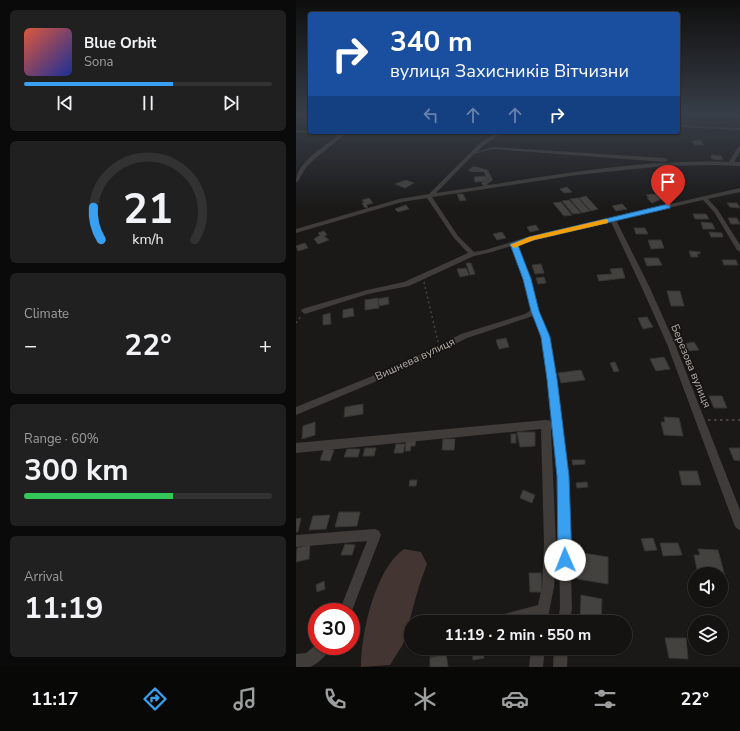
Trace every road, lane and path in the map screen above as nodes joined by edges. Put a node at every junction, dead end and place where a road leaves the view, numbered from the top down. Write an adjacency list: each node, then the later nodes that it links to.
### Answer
1 (326, 146): 9 (street)
2 (480, 146): 4 (street)
3 (740, 148): 6 (street)
4 (473, 152): 5 (street); 12 (street)
5 (692, 163): 6 (street); 10 (street)
6 (731, 163): 7 (street)
7 (740, 164)
8 (480, 170): 10 (street)
9 (296, 180)
10 (487, 187): 12 (street)
11 (740, 190): 13 (street)
12 (429, 197): 15 (street); 18 (street)
13 (704, 198): 14 (street); 17 (street)
14 (612, 220): 16 (street); 25 (street, Березова вулиця)
15 (296, 231)
16 (514, 244): 18 (street); 21 (street)
17 (740, 250)
18 (472, 254): 19 (street)
19 (423, 277): 20 (street); 23 (path)
20 (305, 311): 22 (path)
21 (535, 311): 23 (street, Вишнева вулиця); 27 (street)
22 (296, 323)
23 (439, 348): 24 (street, Вишнева вулиця)
24 (296, 411)
25 (700, 420): 26 (path); 29 (street, Березова вулиця)
26 (740, 420)
27 (551, 425): 28 (street); 32 (street); 33 (street)
28 (296, 448)
29 (740, 524)
30 (296, 541): 31 (street)
31 (348, 603)
32 (542, 615)
33 (565, 615)
34 (315, 655): 37 (street)
35 (537, 655): 38 (street)
36 (561, 655): 39 (street)
37 (296, 661)
38 (536, 667)
39 (560, 667)

